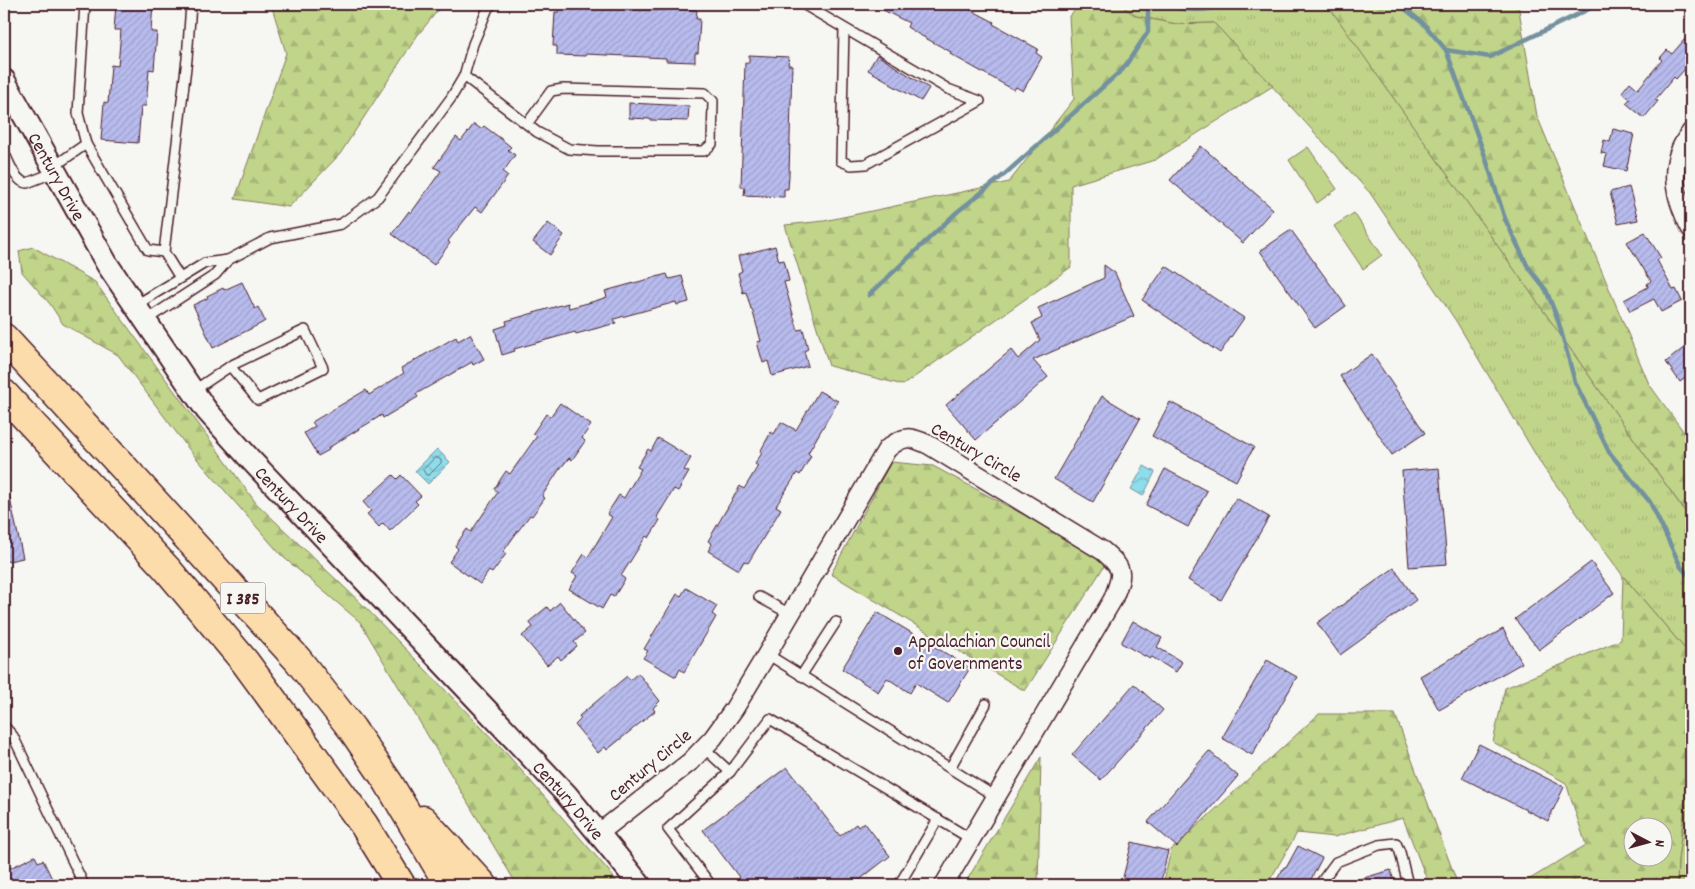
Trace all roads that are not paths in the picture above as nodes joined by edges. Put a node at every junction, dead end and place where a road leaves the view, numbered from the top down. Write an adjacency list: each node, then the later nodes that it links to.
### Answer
1 (85, 4): 10 (lane)
2 (191, 4): 14 (lane)
3 (492, 4): 6 (lane)
4 (803, 4): 5 (lane)
5 (844, 28): 5 (lane)
6 (464, 76): 8 (lane); 15 (lane)
7 (4, 80): 12 (street, Century Drive)
8 (527, 124): 8 (lane)
9 (1691, 132): 13 (street)
10 (86, 144): 12 (lane); 14 (lane)
11 (4, 152): 12 (lane)
12 (54, 169): 17 (street, Century Drive)
13 (1691, 229)
14 (164, 252): 16 (lane)
15 (228, 260): 16 (lane); 17 (lane)
16 (180, 278): 17 (lane)
17 (140, 313): 20 (street, Century Drive)
18 (4, 338): 32 (highway, I 385)
19 (230, 366): 19 (lane); 20 (lane)
20 (193, 391): 36 (street, Century Drive)
21 (4, 394): 35 (highway, I 385)
22 (759, 597): 23 (lane)
23 (790, 614): 25 (street, Century Circle); 33 (street, Century Circle)
24 (836, 622): 26 (lane)
25 (767, 654): 26 (lane); 29 (street, Century Circle)
26 (801, 676): 30 (lane)
27 (986, 704): 30 (lane)
28 (4, 726): 38 (lane)
29 (704, 748): 31 (lane); 36 (street, Century Circle)
30 (950, 768): 33 (lane)
31 (730, 772): 34 (lane); 44 (lane)
32 (388, 782): 41 (highway, I 385); 42 (highway)
33 (996, 797): 37 (street, Century Circle)
34 (938, 819): 37 (lane); 45 (lane)
35 (364, 825): 39 (highway); 40 (highway, I 385)
36 (599, 833): 43 (street, Century Drive)
37 (971, 839): 46 (street, Century Circle)
38 (84, 885)
39 (387, 885)
40 (401, 885)
41 (449, 885)
42 (483, 885)
43 (640, 885)
44 (711, 885)
45 (899, 885)
46 (944, 885)
47 (1319, 885): 48 (lane)
48 (1408, 885)

